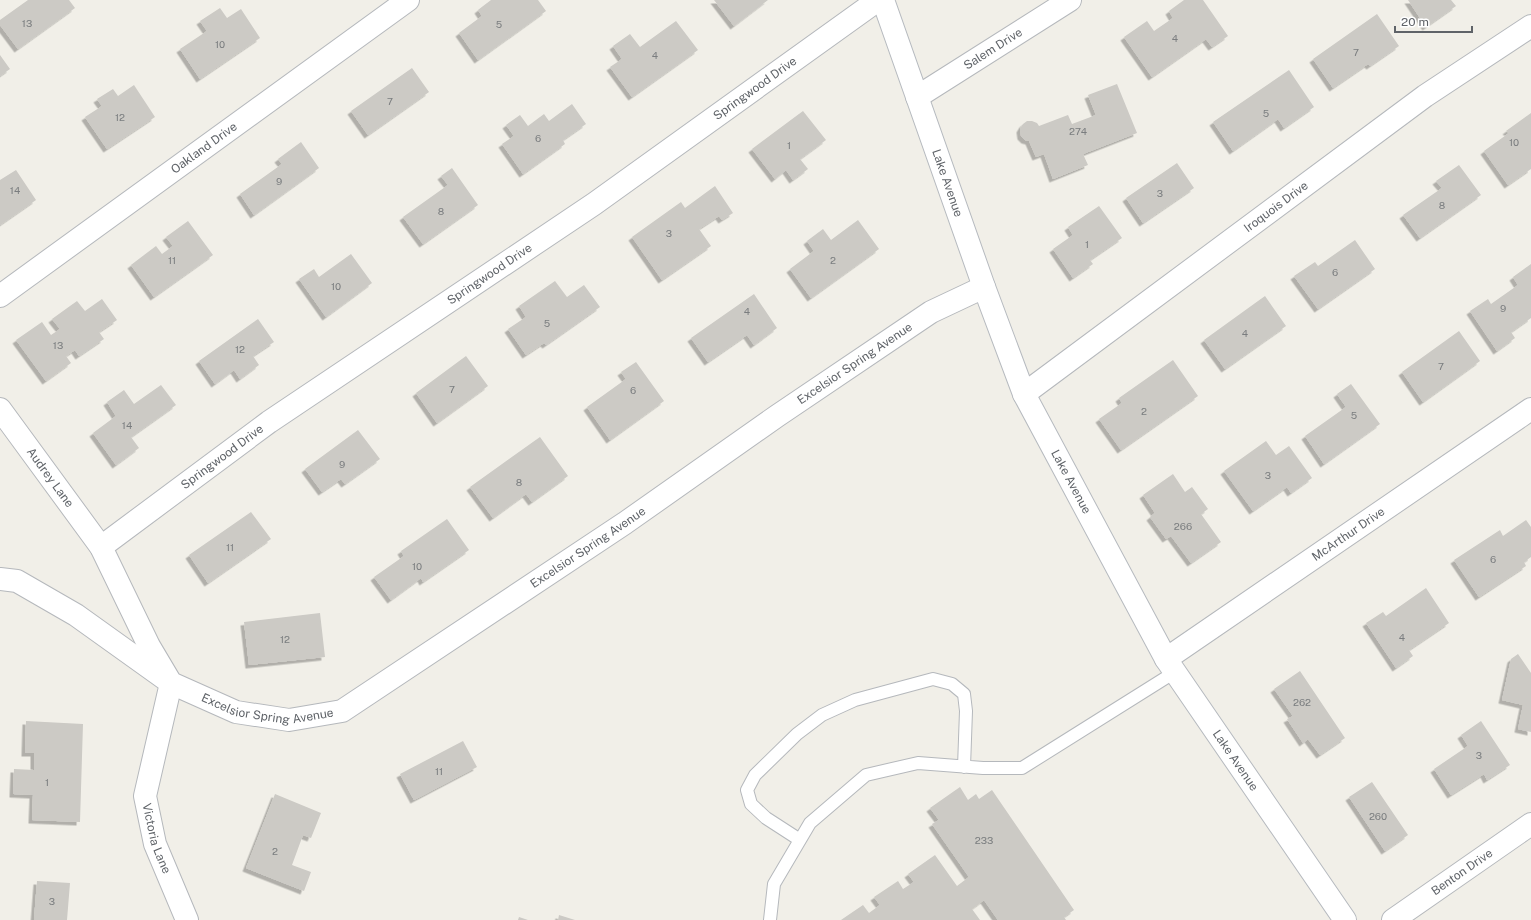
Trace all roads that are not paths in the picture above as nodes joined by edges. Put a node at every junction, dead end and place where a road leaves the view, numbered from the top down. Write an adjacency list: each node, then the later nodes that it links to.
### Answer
1 (408, 0): 8 (street, Oakland Drive)
2 (878, 0): 12 (street, Springwood Drive)
3 (883, 0): 6 (street, Lake Avenue)
4 (1070, 0): 6 (street, Salem Drive)
5 (1531, 26): 9 (street, Iroquois Drive)
6 (917, 97): 7 (street, Lake Avenue)
7 (984, 287): 9 (street, Lake Avenue); 15 (street, Excelsior Spring Avenue)
8 (0, 296)
9 (1024, 394): 14 (street, Lake Avenue)
10 (0, 409): 12 (street, Audrey Lane)
11 (1531, 409): 14 (street, McArthur Drive)
12 (101, 547): 15 (street)
13 (0, 579): 15 (street, Excelsior Spring Avenue)
14 (1171, 666): 16 (lane); 21 (street, Lake Avenue)
15 (171, 683): 19 (street, Victoria Lane)
16 (964, 767): 18 (lane); 18 (lane)
17 (1531, 824): 22 (street, Benton Drive)
18 (800, 840): 20 (lane)
19 (187, 920)
20 (770, 920)
21 (1345, 920)
22 (1393, 920)

